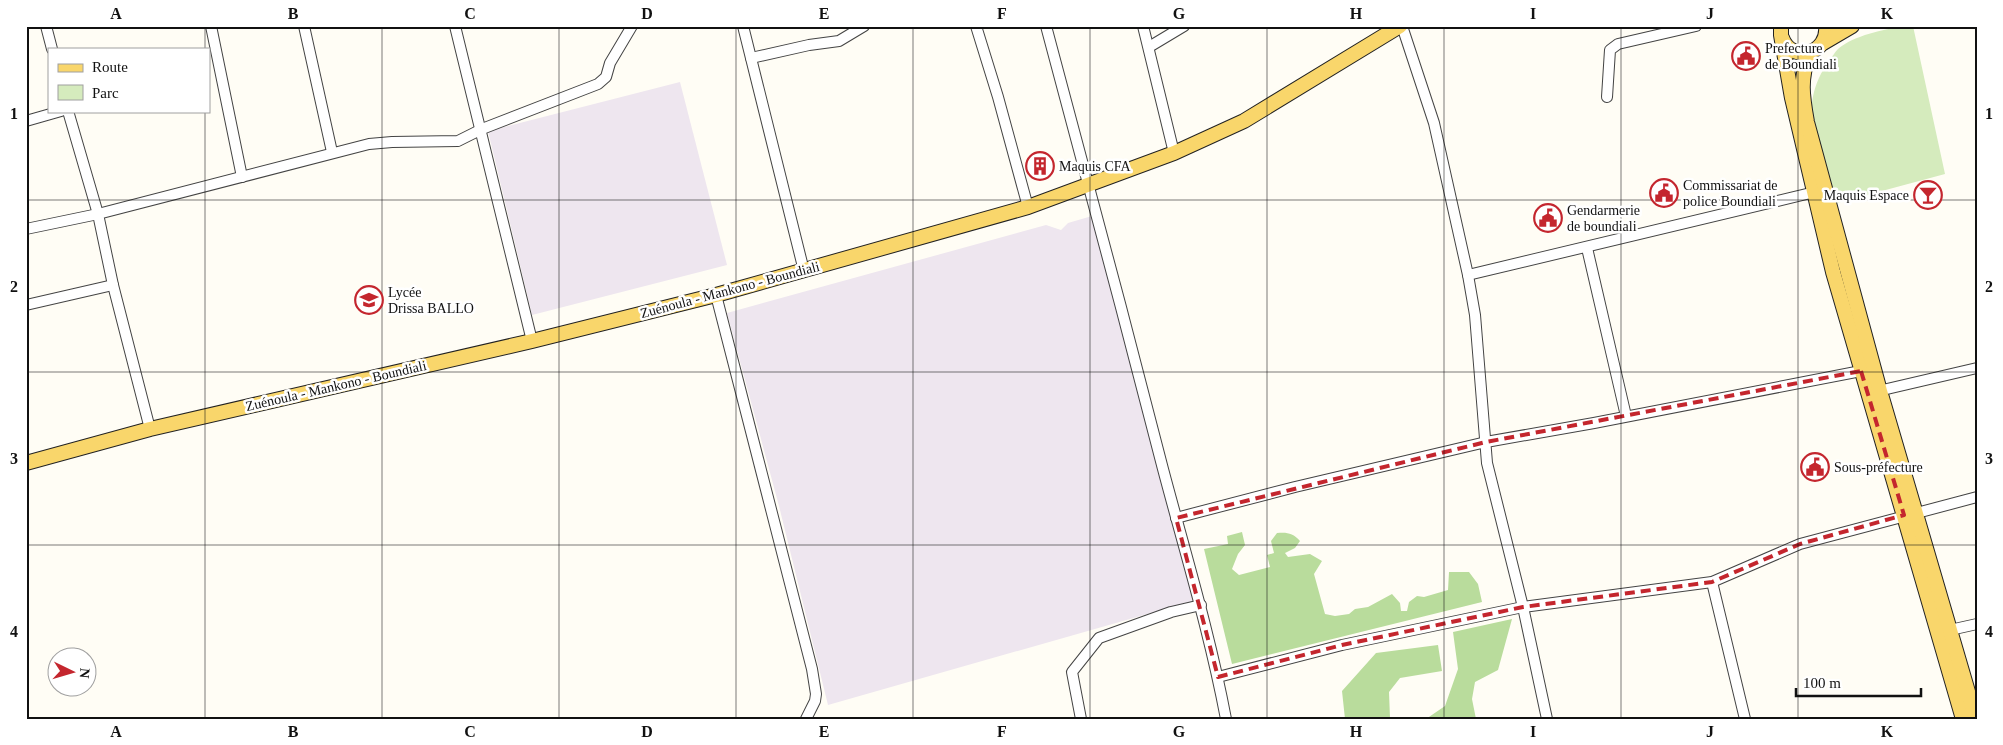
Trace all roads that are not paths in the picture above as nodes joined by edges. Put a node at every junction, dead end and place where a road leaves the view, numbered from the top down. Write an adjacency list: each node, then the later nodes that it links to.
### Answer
1 (46, 26): 19 (street)
2 (211, 26): 22 (street)
3 (304, 26): 28 (street)
4 (455, 26): 27 (street)
5 (632, 26): 27 (street)
6 (743, 26): 21 (street)
7 (864, 26): 21 (street)
8 (976, 26): 33 (street)
9 (1046, 26): 31 (street)
10 (1143, 26): 18 (street)
11 (1184, 26): 18 (street)
12 (1401, 26): 29 (main road, Zuénoula - Mankono - Boundiali); 38 (street)
13 (1696, 26): 23 (street)
14 (1826, 26): 17 (main road)
15 (1852, 26): 17 (main road)
16 (1780, 29): 20 (main road); 32 (main road)
17 (1823, 43): 20 (main road)
18 (1149, 47): 29 (street)
19 (52, 48)
20 (1809, 53): 32 (main road)
21 (751, 58): 37 (street)
22 (214, 65): 30 (street)
23 (1607, 97)
24 (58, 112): 26 (street)
25 (68, 112): 34 (street)
26 (26, 121)
27 (482, 129): 28 (street); 42 (street)
28 (332, 152): 30 (street)
29 (1174, 153): 31 (main road, Zuénoula - Mankono - Boundiali)
30 (242, 177): 34 (street)
31 (1090, 184): 33 (main road, Zuénoula - Mankono - Boundiali); 52 (street)
32 (1819, 191): 36 (street); 44 (main road); 45 (main road)
33 (1028, 207): 37 (main road, Zuénoula - Mankono - Boundiali)
34 (98, 214): 35 (street); 39 (street)
35 (26, 229)
36 (1587, 248): 38 (street); 46 (street)
37 (804, 271): 40 (main road, Zuénoula - Mankono - Boundiali)
38 (1468, 275): 48 (street)
39 (113, 285): 41 (street); 47 (street)
40 (716, 295): 42 (main road, Zuénoula - Mankono - Boundiali); 59 (street)
41 (26, 305)
42 (532, 341): 47 (main road, Zuénoula - Mankono - Boundiali)
43 (1977, 368): 45 (street)
44 (1861, 370): 45 (main road); 46 (street)
45 (1874, 392): 51 (main road)
46 (1626, 416): 48 (street)
47 (150, 430): 49 (main road, Zuénoula - Mankono - Boundiali)
48 (1486, 442): 52 (street); 55 (street)
49 (26, 463)
50 (1977, 496): 51 (street)
51 (1910, 514): 53 (street); 57 (main road); 64 (main road)
52 (1176, 518): 54 (street)
53 (1712, 582): 55 (street); 63 (street)
54 (1201, 605): 58 (street); 60 (street)
55 (1523, 607): 58 (street); 62 (street)
56 (1977, 624): 57 (street)
57 (1950, 630): 65 (main road)
58 (1218, 677): 61 (street)
59 (806, 719)
60 (1082, 719)
61 (1226, 719)
62 (1547, 719)
63 (1745, 719)
64 (1963, 719)
65 (1976, 719)

